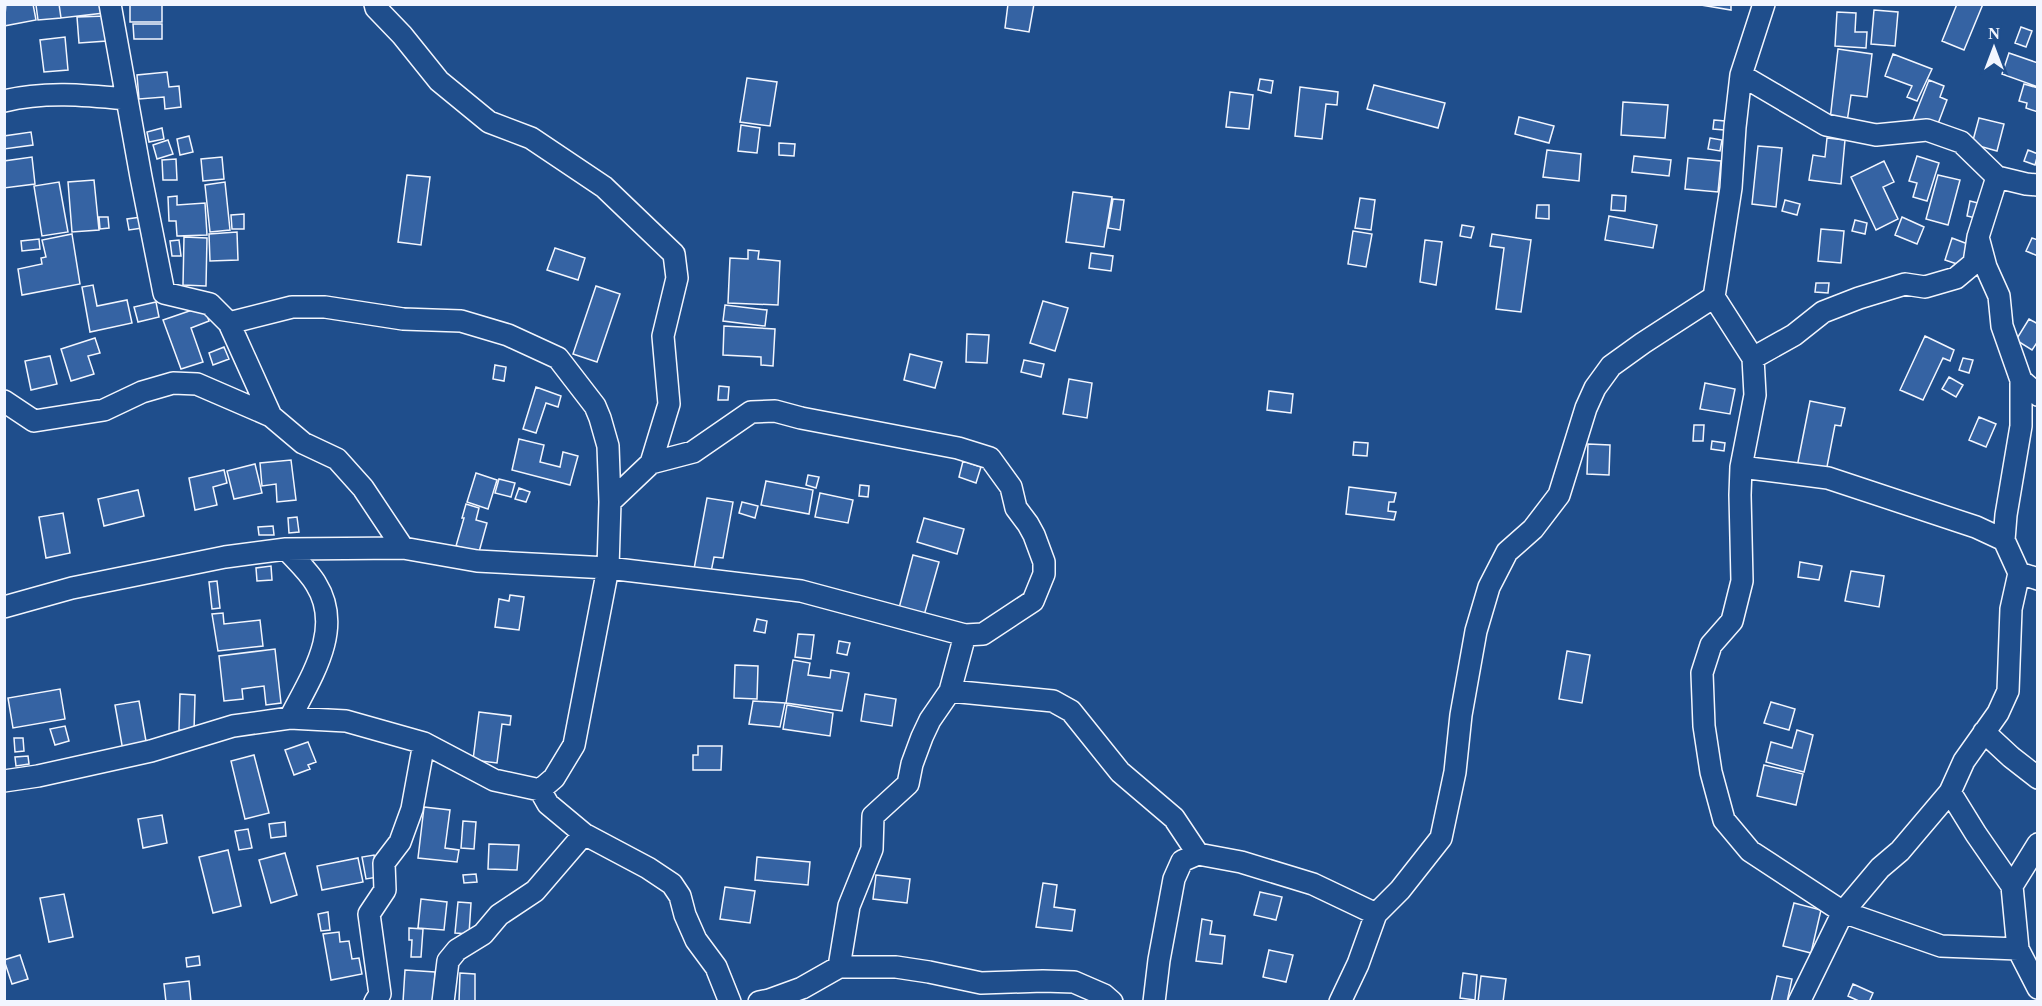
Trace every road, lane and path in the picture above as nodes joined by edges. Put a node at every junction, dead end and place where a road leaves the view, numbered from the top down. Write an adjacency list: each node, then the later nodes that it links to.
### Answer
1 (110, 4): 5 (street)
2 (375, 4): 17 (street)
3 (1764, 4): 4 (street)
4 (1741, 75): 7 (street); 10 (street)
5 (127, 99): 6 (street); 11 (street)
6 (4, 101)
7 (1997, 177): 8 (street); 9 (street)
8 (2037, 185)
9 (1978, 237): 12 (street); 13 (street)
10 (1714, 297): 12 (street); 40 (street)
11 (228, 323): 16 (street); 19 (street)
12 (1753, 358): 18 (street)
13 (2021, 380): 14 (street); 20 (street)
14 (2037, 395)
15 (4, 401): 16 (street)
16 (271, 416): 21 (street)
17 (651, 463): 19 (street); 26 (street)
18 (1741, 467): 20 (street); 39 (street)
19 (610, 502): 23 (street)
20 (2004, 540): 24 (street)
21 (403, 548): 22 (street); 23 (street)
22 (286, 549): 25 (street); 28 (street)
23 (608, 568): 26 (street); 33 (street)
24 (2028, 576): 29 (street)
25 (4, 607)
26 (965, 636): 27 (street)
27 (950, 692): 37 (street); 42 (street)
28 (290, 718): 30 (street); 32 (street)
29 (1984, 732): 31 (street); 34 (street)
30 (424, 743): 33 (street); 44 (street)
31 (2037, 778)
32 (4, 781)
33 (540, 790): 35 (street)
34 (1950, 792): 38 (street); 39 (street)
35 (584, 834): 45 (street); 46 (street)
36 (2037, 844): 38 (street)
37 (1198, 854): 40 (street); 49 (street)
38 (2012, 886): 41 (street)
39 (1843, 912): 41 (street); 51 (street)
40 (1376, 914): 50 (street)
41 (2018, 949): 43 (street)
42 (839, 967): 47 (street); 48 (street)
43 (2037, 988)
44 (375, 1002)
45 (443, 1002)
46 (730, 1002)
47 (759, 1002)
48 (1112, 1002)
49 (1154, 1002)
50 (1340, 1002)
51 (1799, 1002)

